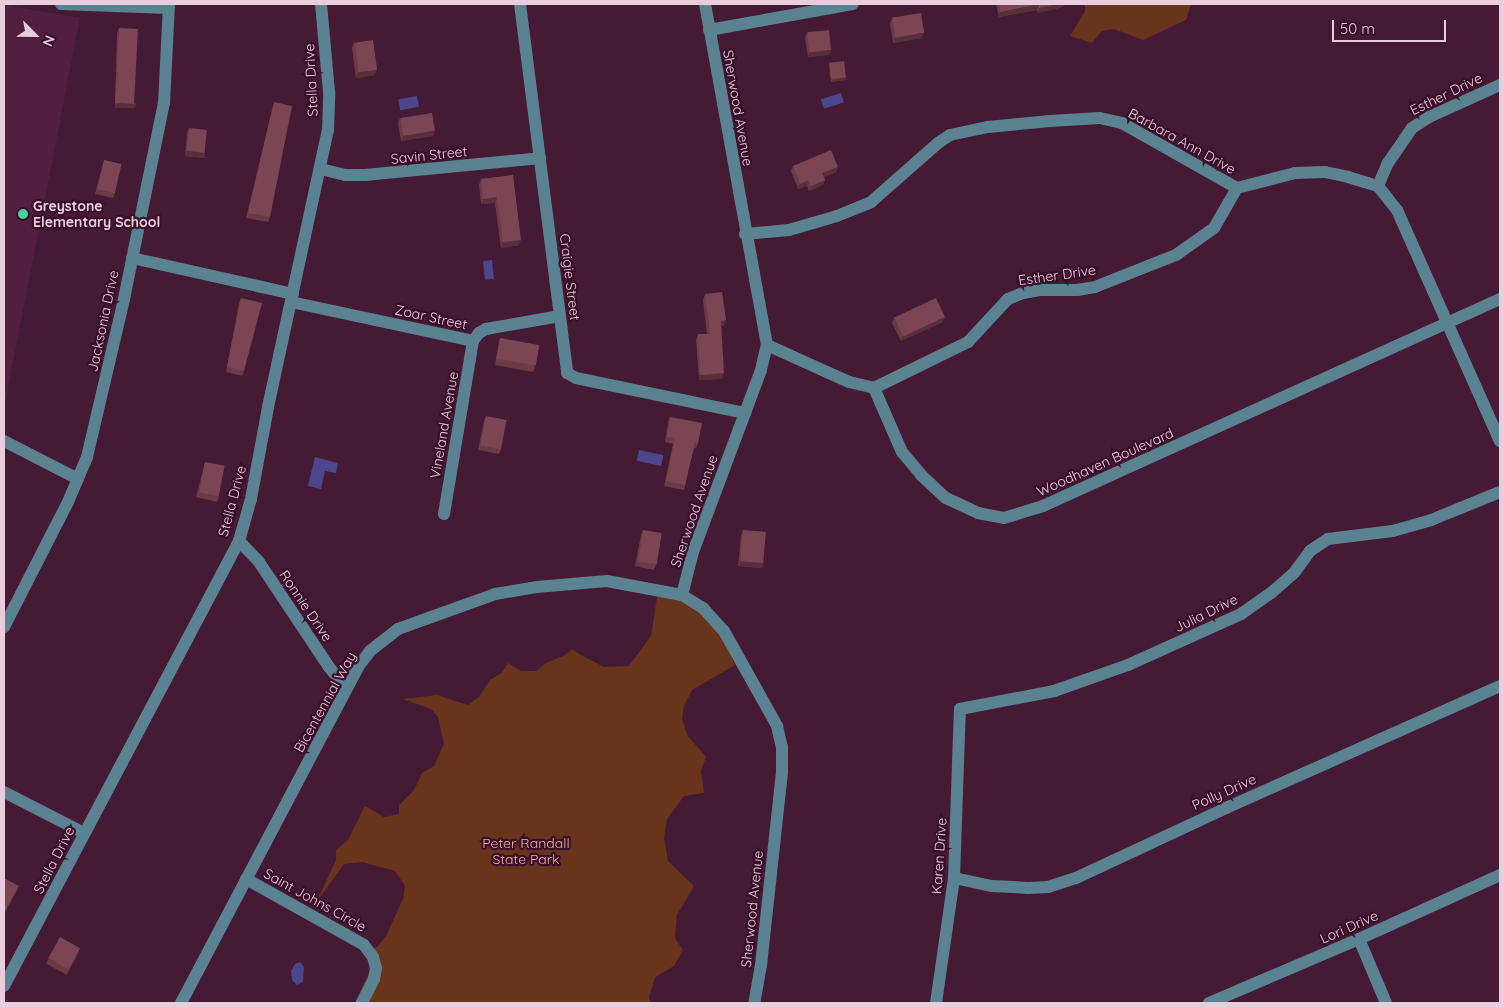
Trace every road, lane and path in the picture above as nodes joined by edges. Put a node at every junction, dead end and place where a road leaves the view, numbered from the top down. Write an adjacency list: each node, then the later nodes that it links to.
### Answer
1 (61, 4): 6 (street)
2 (321, 4): 10 (street, Stella Drive)
3 (520, 4): 9 (street, Craigie Street)
4 (705, 4): 7 (street, Sherwood Avenue)
5 (853, 4): 7 (street)
6 (168, 6): 14 (street, Jacksonia Drive)
7 (710, 30): 13 (street, Sherwood Avenue)
8 (1500, 85): 11 (street, Esther Drive)
9 (540, 158): 10 (street, Savin Street); 17 (street, Craigie Street)
10 (321, 169): 15 (street, Stella Drive)
11 (1378, 186): 12 (street, Barbara Ann Drive); 18 (street)
12 (1237, 188): 13 (street, Barbara Ann Drive); 21 (street, Esther Drive)
13 (745, 234): 20 (street, Sherwood Avenue)
14 (132, 258): 15 (street, Zoar Street); 25 (street, Jacksonia Drive)
15 (292, 298): 19 (street, Zoar Street); 28 (street, Stella Drive)
16 (1500, 299): 18 (street, Woodhaven Boulevard)
17 (560, 316): 19 (street, Zoar Street); 22 (street, Craigie Street)
18 (1446, 324): 21 (street, Woodhaven Boulevard); 24 (street)
19 (473, 341): 27 (street, Vineland Avenue)
20 (767, 345): 21 (street); 22 (street, Sherwood Avenue)
21 (874, 388)
22 (745, 414): 29 (street, Sherwood Avenue)
23 (4, 441): 25 (street)
24 (1500, 441)
25 (78, 479): 30 (street, Jacksonia Drive)
26 (1500, 492): 33 (street, Julia Drive)
27 (444, 514)
28 (239, 541): 32 (street, Ronnie Drive); 35 (street, Stella Drive)
29 (682, 595): 32 (street, Bicentennial Way); 43 (street, Sherwood Avenue)
30 (4, 627)
31 (1500, 686): 37 (street, Polly Drive)
32 (347, 689): 38 (street, Bicentennial Way)
33 (960, 709): 37 (street, Karen Drive)
34 (4, 792): 35 (street)
35 (84, 833): 40 (street, Stella Drive)
36 (1500, 875): 39 (street, Lori Drive)
37 (954, 878): 44 (street, Karen Drive)
38 (246, 879): 41 (street, Bicentennial Way); 42 (street, Saint Johns Circle)
39 (1359, 939): 45 (street, Lori Drive); 46 (street)
40 (4, 986)
41 (181, 1003)
42 (362, 1003)
43 (755, 1003)
44 (936, 1003)
45 (1209, 1003)
46 (1386, 1003)

